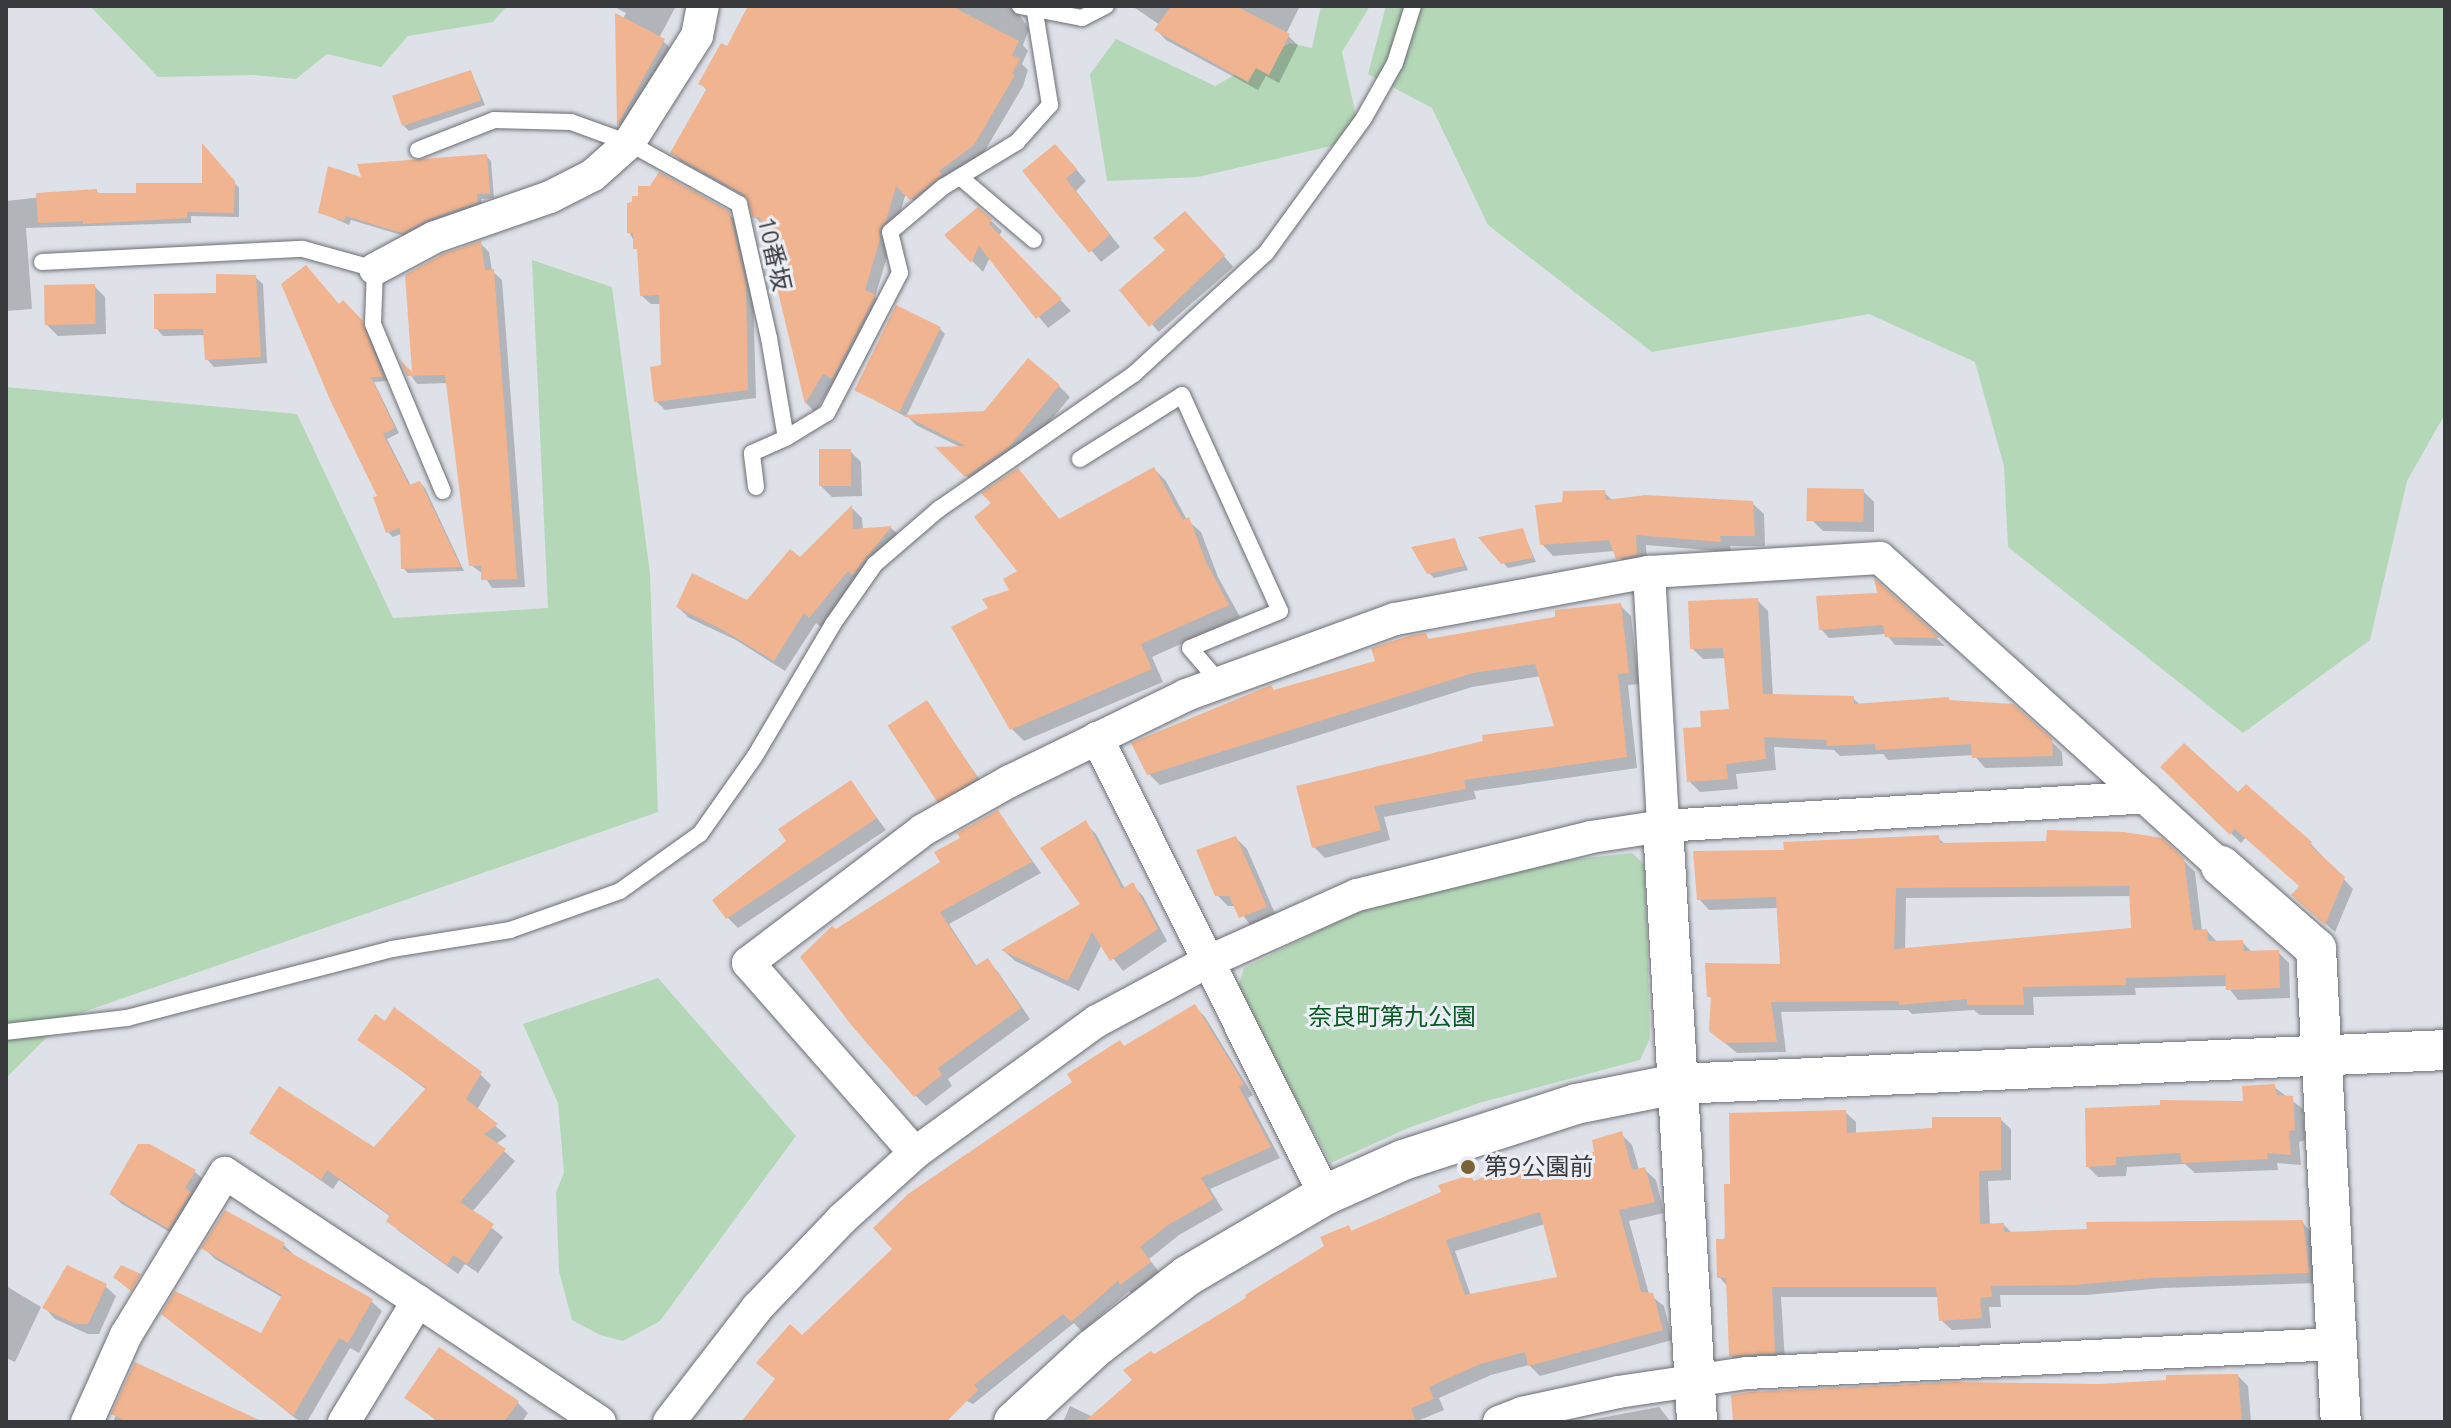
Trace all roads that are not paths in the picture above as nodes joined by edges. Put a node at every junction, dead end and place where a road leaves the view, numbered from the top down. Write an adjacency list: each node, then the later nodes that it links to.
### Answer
1 (703, 6): 5 (street)
2 (1106, 6): 4 (lane)
3 (1413, 6): 22 (lane)
4 (1028, 9): 7 (lane)
5 (629, 143): 6 (lane, 10番坂); 10 (street); 11 (lane, 10番坂)
6 (418, 150)
7 (960, 177): 8 (lane); 11 (lane)
8 (1034, 240)
9 (42, 262): 10 (lane)
10 (375, 269): 14 (lane)
11 (786, 438): 13 (lane)
12 (1080, 459): 16 (lane)
13 (756, 487)
14 (443, 491)
15 (1649, 572): 16 (street); 18 (street); 19 (street)
16 (1220, 683): 17 (street)
17 (1097, 738): 21 (street); 26 (street)
18 (2145, 797): 19 (street); 20 (street)
19 (1663, 826): 21 (street); 25 (street)
20 (2221, 866): 24 (street)
21 (1207, 962): 26 (street); 27 (street)
22 (6, 1032)
23 (2445, 1050): 24 (street)
24 (2324, 1056): 25 (street); 29 (street)
25 (1677, 1084): 27 (street); 30 (street)
26 (915, 1153): 34 (street)
27 (1325, 1195): 35 (street)
28 (418, 1301): 31 (street); 32 (street); 33 (street)
29 (2336, 1344): 30 (street); 38 (street)
30 (1694, 1380): 36 (street); 37 (street)
31 (87, 1422)
32 (344, 1422)
33 (600, 1422)
34 (669, 1422)
35 (1014, 1422)
36 (1499, 1422)
37 (1697, 1422)
38 (2341, 1422)

